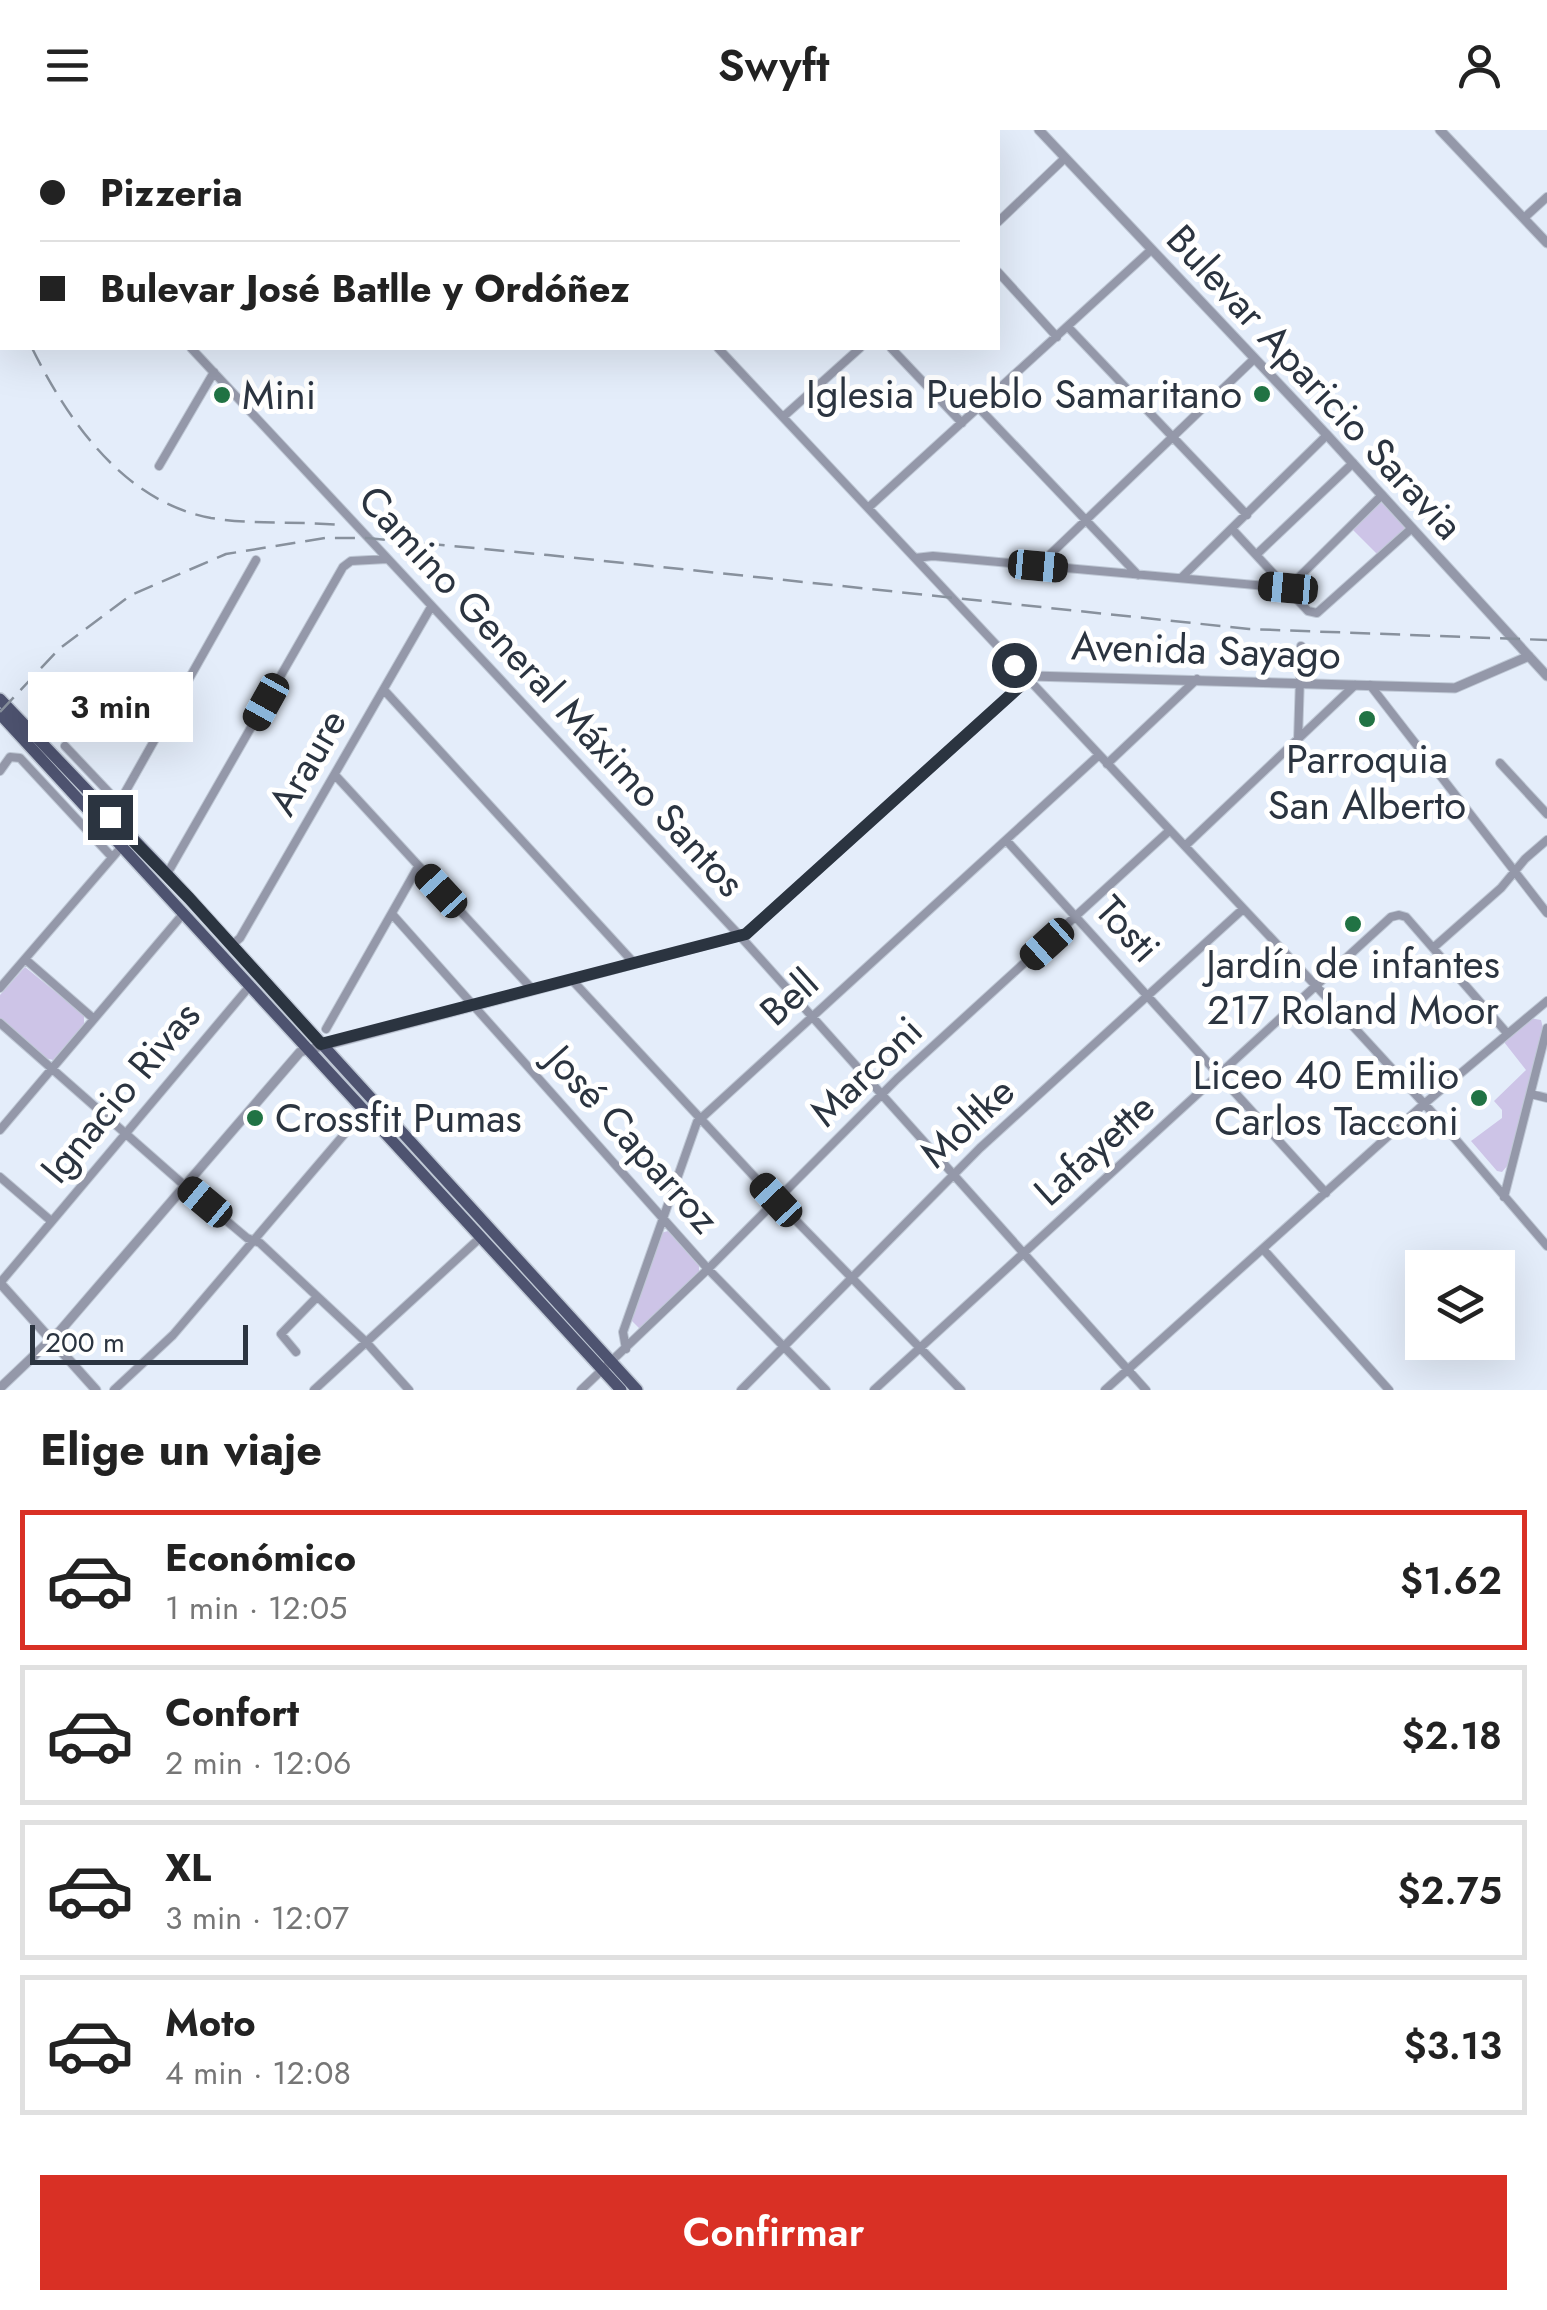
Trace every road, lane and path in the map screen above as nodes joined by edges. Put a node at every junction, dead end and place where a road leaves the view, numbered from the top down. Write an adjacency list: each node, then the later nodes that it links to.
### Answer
1 (1039, 130): 3 (street, Bulevar Aparicio Saravia)
2 (1440, 130): 5 (street)
3 (1065, 158): 6 (street); 8 (street, Bulevar Aparicio Saravia)
4 (1547, 197): 5 (street)
5 (1524, 218): 7 (street)
6 (1000, 220)
7 (1547, 243)
8 (1150, 250): 10 (street); 16 (street, Bulevar Aparicio Saravia)
9 (1000, 274): 11 (street)
10 (1068, 326): 11 (street); 22 (street)
11 (1057, 336): 18 (street)
12 (193, 350): 17 (street, Camino General Máximo Santos)
13 (720, 350): 19 (street)
14 (858, 350): 19 (street)
15 (893, 350): 20 (street)
16 (1254, 359): 21 (street, Bulevar Aparicio Saravia); 22 (street)
17 (214, 372): 24 (street); 34 (street, Camino General Máximo Santos)
18 (979, 408): 20 (street); 28 (street)
19 (783, 417): 26 (street)
20 (962, 423): 26 (street)
21 (1328, 435): 23 (street, Bulevar Aparicio Saravia); 27 (street)
22 (1172, 437): 27 (street); 28 (street)
23 (1353, 463): 25 (street, Bulevar Aparicio Saravia); 31 (street)
24 (160, 466)
25 (1382, 495): 29 (street, Bulevar Aparicio Saravia); 38 (street)
26 (868, 508): 32 (street)
27 (1246, 515): 30 (street)
28 (1086, 518): 35 (street); 36 (street)
29 (1412, 528): 38 (street); 41 (street, Bulevar Aparicio Saravia)
30 (1232, 529): 31 (street); 37 (street)
31 (1256, 554): 38 (street)
32 (915, 558): 35 (street); 43 (street)
33 (256, 560): 58 (street)
34 (388, 560): 39 (street, Camino General Máximo Santos); 69 (street)
35 (1038, 566): 36 (street)
36 (1138, 575): 37 (street)
37 (1181, 578): 38 (street)
38 (1288, 588)
39 (431, 607): 48 (street, Araure); 75 (street, Camino General Máximo Santos)
40 (1301, 646): 45 (street)
41 (1529, 656): 42 (street, Bulevar Aparicio Saravia); 47 (street, Avenida Sayago)
42 (1545, 672)
43 (1028, 679): 44 (street, Avenida Sayago); 53 (street); 75 (street, Avenida Sayago)
44 (1198, 679): 45 (street, Avenida Sayago); 55 (street)
45 (1300, 683): 46 (street, Avenida Sayago); 51 (street)
46 (1356, 685): 47 (street, Avenida Sayago); 51 (street)
47 (1370, 685): 68 (street)
48 (384, 690): 57 (street, Araure); 79 (street)
49 (0, 699): 60 (main road)
50 (0, 714): 60 (main road)
51 (1298, 740): 65 (street)
52 (65, 746): 58 (street)
53 (1099, 755): 55 (street); 62 (street, Bell)
54 (1500, 763): 59 (street)
55 (1107, 764): 61 (street)
56 (0, 771): 66 (street)
57 (335, 775): 67 (street); 76 (street, Araure)
58 (120, 803): 60 (street)
59 (1547, 814)
60 (107, 820): 64 (main road)
61 (1169, 831): 65 (street); 74 (street, Marconi)
62 (1006, 840): 74 (street, Tosti); 88 (street, Bell)
63 (1547, 840): 68 (street)
64 (126, 841): 66 (street); 69 (main road); 72 (main road)
65 (1184, 846): 70 (street)
66 (111, 856): 78 (street)
67 (418, 867): 73 (street); 84 (street)
68 (1515, 872): 71 (street); 77 (street)
69 (167, 874): 76 (main road)
70 (1243, 909): 81 (street); 85 (street, Moltke)
71 (1547, 913)
72 (183, 914): 83 (main road); 89 (street)
73 (392, 914): 87 (street, José Caparroz); 92 (street)
74 (1076, 917): 85 (street, Tosti); 98 (street, Marconi)
75 (740, 936): 79 (street, Avenida Sayago); 88 (street, Camino General Máximo Santos)
76 (232, 945): 94 (main road)
77 (1433, 948): 81 (street, Lafayette); 93 (street)
78 (25, 959): 82 (street); 89 (street)
79 (634, 963): 80 (street, Avenida Sayago)
80 (572, 980): 84 (street, Avenida Sayago); 103 (street)
81 (1317, 987): 97 (street, Lafayette); 101 (street)
82 (0, 988)
83 (249, 988): 95 (main road); 105 (street, Ignacio Rivas)
84 (532, 989): 87 (street, Avenida Sayago)
85 (1149, 996): 97 (street, Tosti); 106 (street, Moltke)
86 (1547, 1001): 93 (street)
87 (474, 1005): 94 (street, Avenida Sayago); 112 (street, José Caparroz)
88 (812, 1016): 98 (street, Camino General Máximo Santos); 103 (street, Bell)
89 (94, 1019): 96 (street)
90 (0, 1023): 96 (street)
91 (1547, 1028): 99 (street)
92 (326, 1029)
93 (1506, 1032): 101 (street)
94 (321, 1044): 95 (street, Avenida Sayago); 129 (main road)
95 (307, 1049): 102 (main road); 108 (street, Avenida Sayago)
96 (52, 1069): 104 (street); 105 (street)
97 (1220, 1076): 109 (street, Tosti); 118 (street, Lafayette)
98 (883, 1093): 106 (street, Camino General Máximo Santos); 111 (street, Marconi)
99 (1531, 1094): 100 (street); 110 (street)
100 (1547, 1098)
101 (1424, 1104): 109 (street); 110 (street)
102 (364, 1111): 114 (main road); 115 (street)
103 (701, 1118): 111 (street); 112 (street, Bell)
104 (0, 1130)
105 (125, 1133): 108 (street); 113 (street, Ignacio Rivas)
106 (954, 1173): 118 (street, Camino General Máximo Santos); 120 (street, Moltke)
107 (0, 1177): 113 (street)
108 (184, 1185): 115 (street); 123 (street, Avenida Sayago)
109 (1326, 1193): 117 (street)
110 (1504, 1197): 116 (street)
111 (776, 1200): 119 (street, Marconi); 120 (street)
112 (662, 1217): 119 (street, José Caparroz); 126 (street, Bell)
113 (50, 1220): 121 (street, Ignacio Rivas)
114 (481, 1236): 124 (street); 129 (main road)
115 (254, 1240): 122 (street); 133 (street)
116 (1547, 1246)
117 (1263, 1249): 130 (street); 145 (street)
118 (1025, 1252): 127 (street, Lafayette); 130 (street, Camino General Máximo Santos)
119 (708, 1269): 125 (street, José Caparroz); 126 (street, Marconi)
120 (852, 1277): 125 (street, Moltke); 127 (street)
121 (0, 1282): 123 (street)
122 (317, 1297): 124 (street); 128 (street)
123 (51, 1341): 131 (street, Avenida Sayago); 132 (street)
124 (366, 1342): 134 (street); 135 (street)
125 (784, 1347): 139 (street, Moltke); 140 (street, José Caparroz)
126 (626, 1349): 129 (street, Marconi)
127 (920, 1349): 141 (street, Lafayette); 142 (street)
128 (296, 1352)
129 (607, 1366): 136 (street); 137 (main road); 138 (main road)
130 (1128, 1370): 143 (street); 144 (street, Camino General Máximo Santos)
131 (0, 1388)
132 (96, 1390)
133 (114, 1390)
134 (314, 1390)
135 (409, 1390)
136 (582, 1390)
137 (621, 1390)
138 (637, 1390)
139 (742, 1390)
140 (826, 1390)
141 (874, 1390)
142 (961, 1390)
143 (1105, 1390)
144 (1146, 1390)
145 (1389, 1390)

